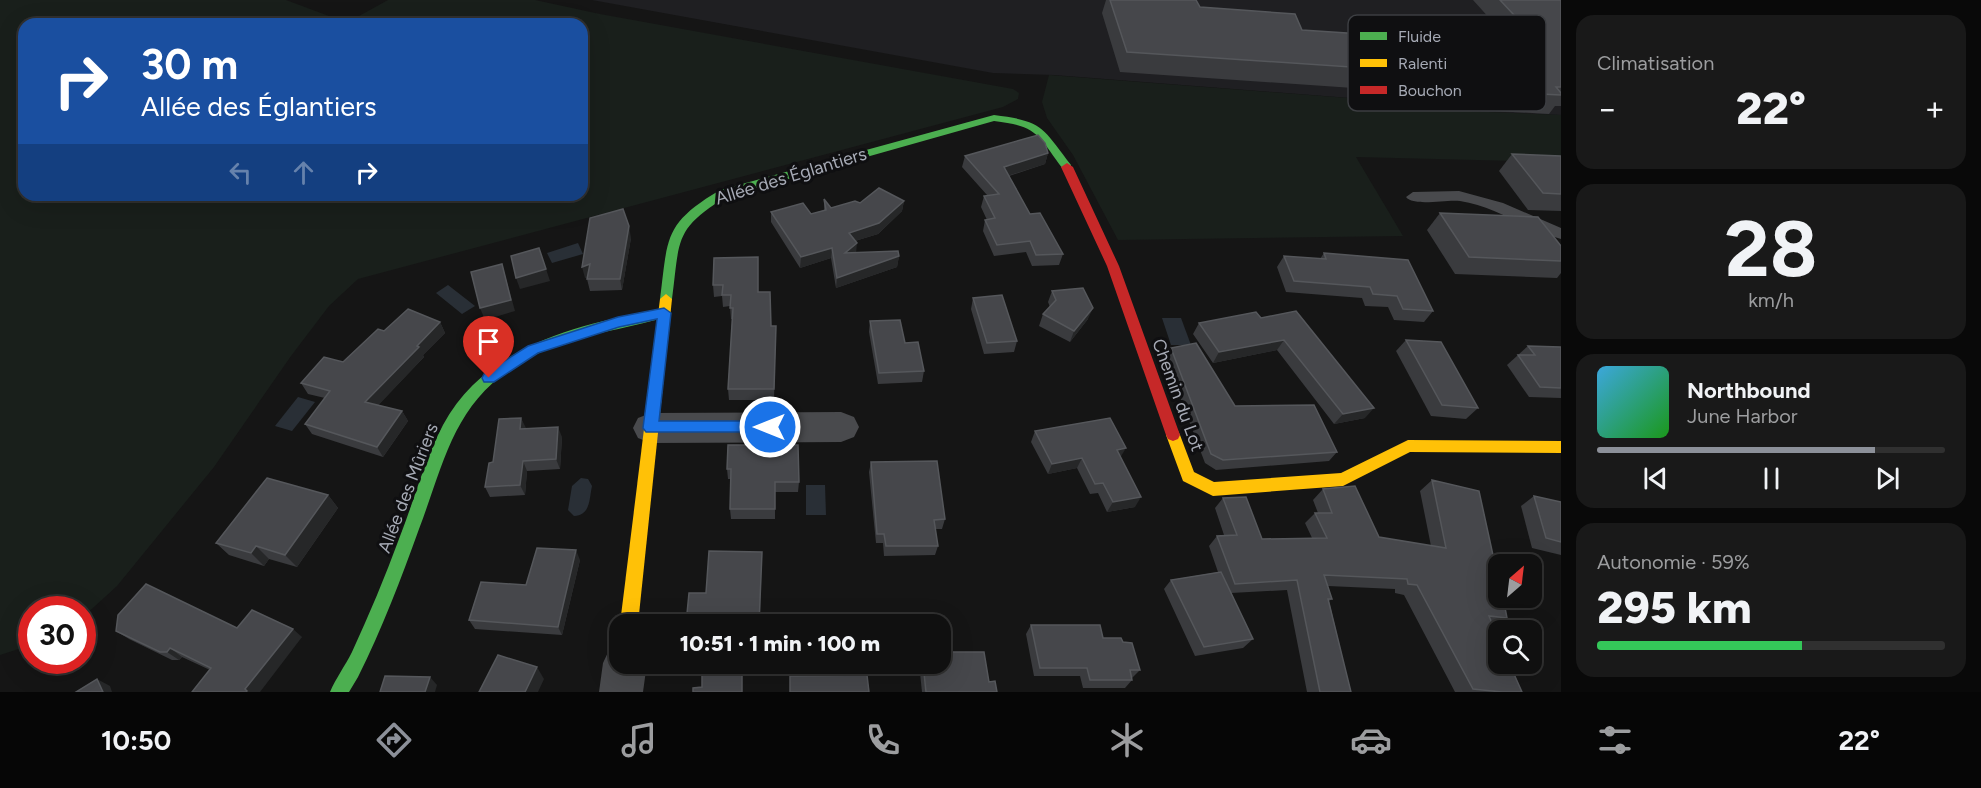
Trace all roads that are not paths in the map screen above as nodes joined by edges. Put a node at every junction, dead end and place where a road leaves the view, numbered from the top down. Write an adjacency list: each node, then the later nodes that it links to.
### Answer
1 (1020, 121): 4 (street, Allée des Églantiers); 7 (street, Chemin du Lot)
2 (1413, 197): 3 (lane)
3 (1561, 234)
4 (664, 313): 6 (street, Allée des Églantiers); 10 (street, Allée des Mûriers)
5 (841, 427): 6 (street)
6 (651, 428): 8 (street, Allée des Églantiers)
7 (1561, 447)
8 (630, 614)
9 (623, 674): 11 (street)
10 (339, 692)
11 (621, 692)

